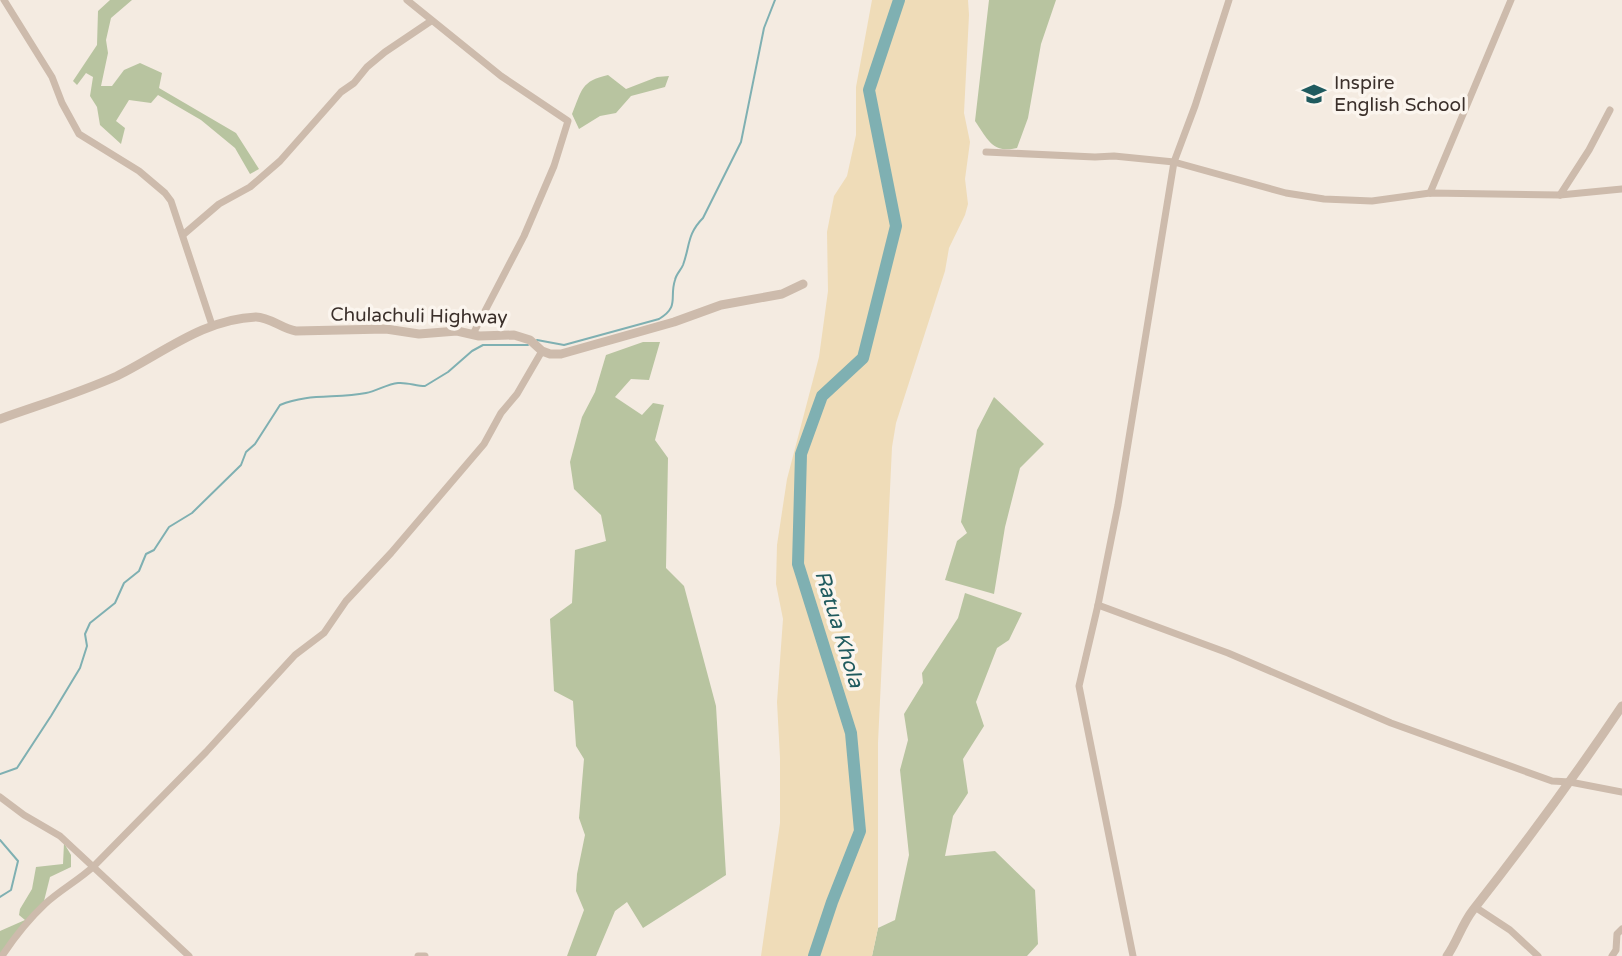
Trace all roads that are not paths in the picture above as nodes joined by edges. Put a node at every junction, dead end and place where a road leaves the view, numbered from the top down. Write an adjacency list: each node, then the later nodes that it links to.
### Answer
1 (4, 0): 12 (street)
2 (407, 0): 5 (street)
3 (1229, 0): 8 (street)
4 (1511, 0): 10 (street)
5 (431, 21): 12 (street); 15 (street)
6 (1610, 110): 11 (street)
7 (986, 152): 8 (street)
8 (1174, 162): 10 (street); 18 (street)
9 (1622, 189): 11 (street)
10 (1430, 193): 11 (street)
11 (1560, 195)
12 (184, 234): 14 (street)
13 (803, 284): 16 (street, Chulachuli Highway)
14 (212, 325): 15 (street, Chulachuli Highway); 17 (street, Chulachuli Highway)
15 (473, 334): 16 (street, Chulachuli Highway)
16 (542, 351): 23 (street)
17 (0, 419)
18 (1098, 604): 20 (street); 30 (street)
19 (1622, 706): 20 (street)
20 (1570, 782): 21 (street); 24 (street)
21 (1622, 792)
22 (0, 797): 23 (street)
23 (94, 866): 26 (street); 27 (street)
24 (1475, 907): 31 (street); 32 (street)
25 (1622, 929): 33 (street)
26 (2, 956)
27 (189, 956)
28 (418, 956): 29 (street)
29 (425, 956)
30 (1133, 956)
31 (1447, 956)
32 (1538, 956)
33 (1612, 956)

